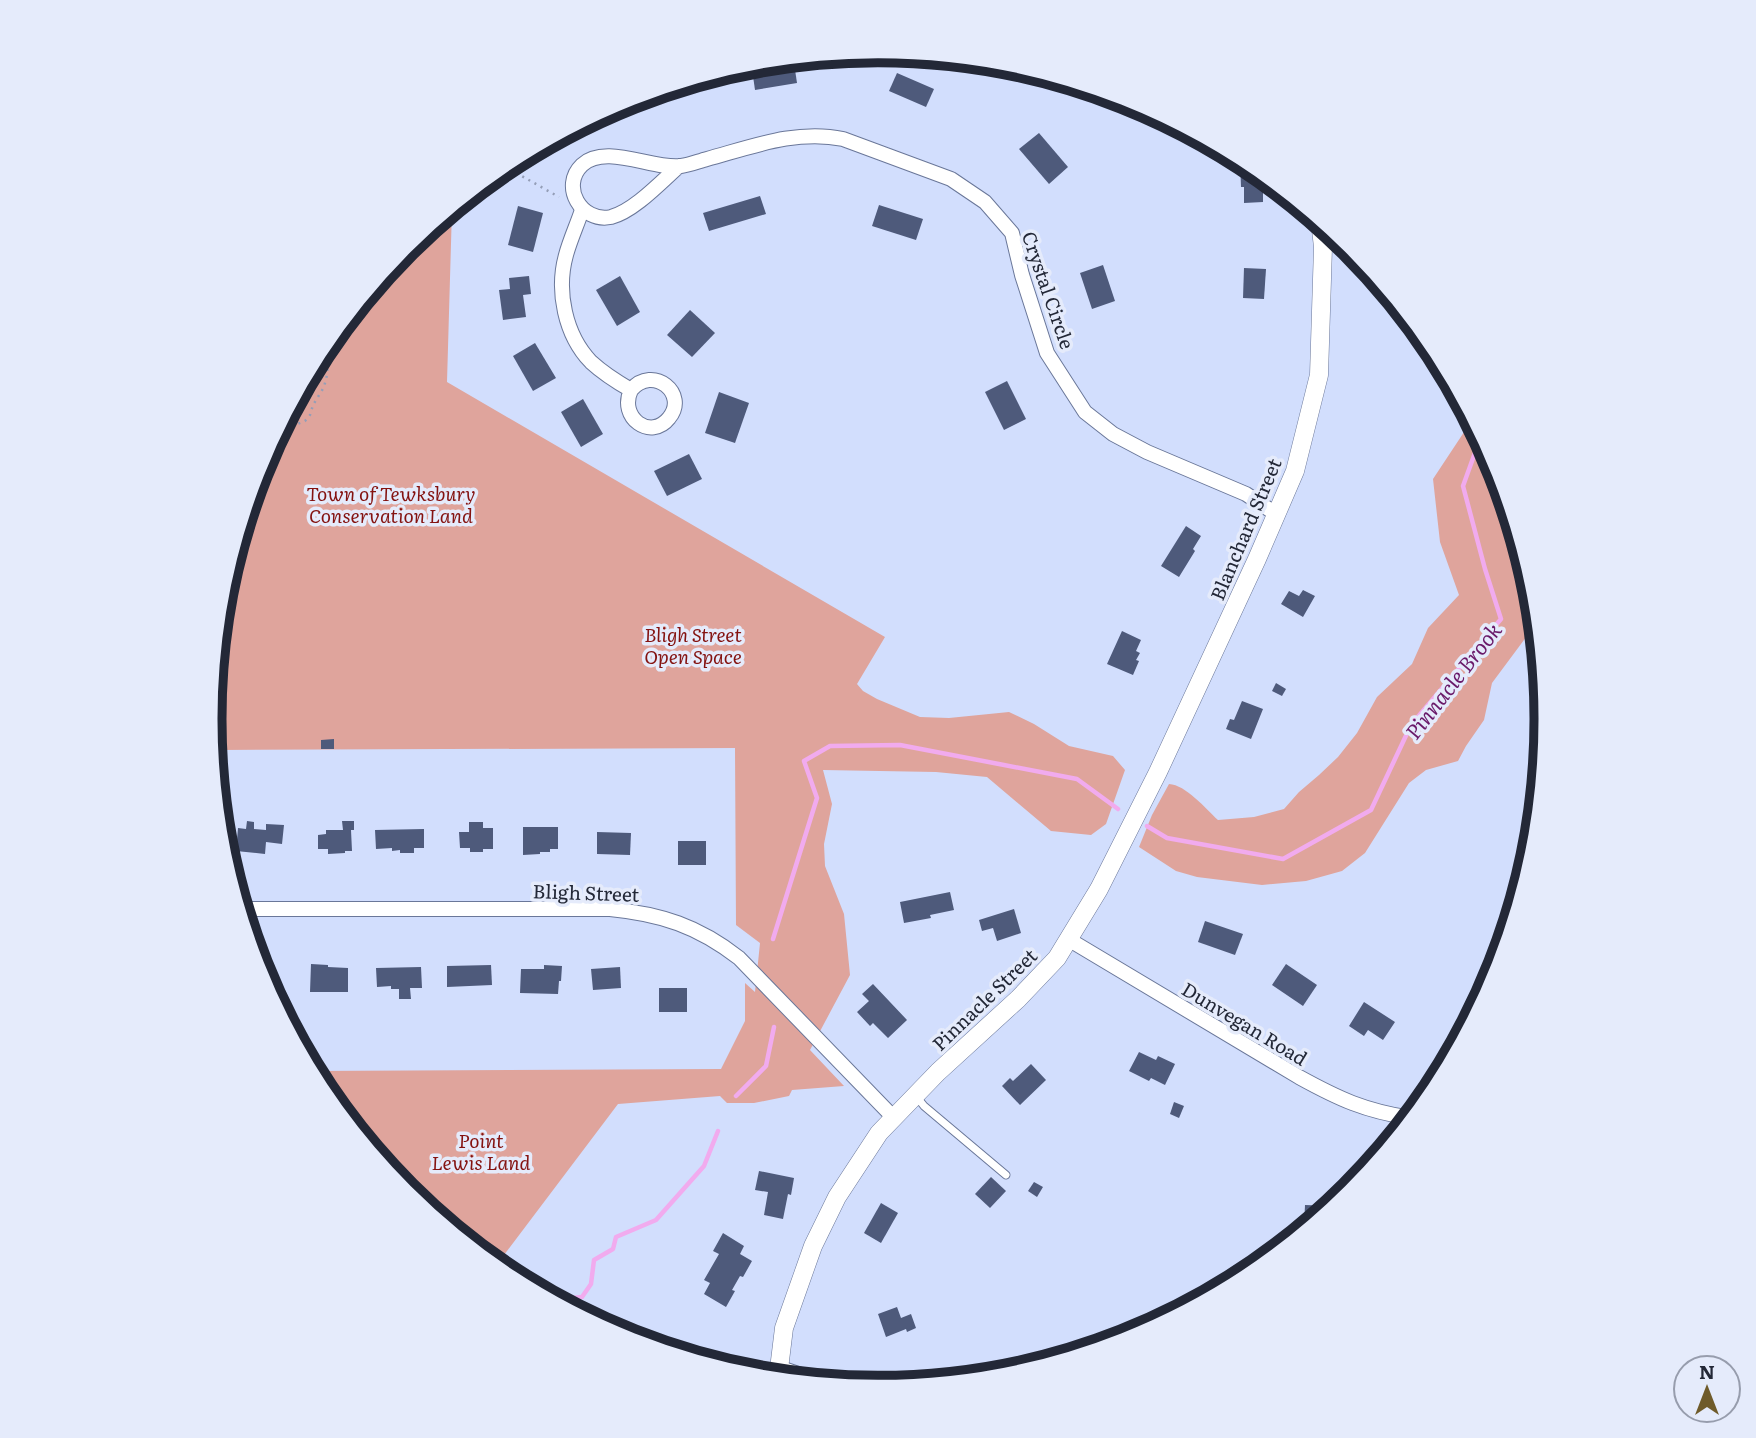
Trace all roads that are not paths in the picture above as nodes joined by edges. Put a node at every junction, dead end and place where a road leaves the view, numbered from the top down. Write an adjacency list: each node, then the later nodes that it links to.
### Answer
1 (679, 166): 2 (street, Crystal Circle); 2 (street, Crystal Circle); 5 (street, Crystal Circle)
2 (579, 206): 4 (street, Crystal Circle)
3 (1321, 235): 5 (street, Blanchard Street)
4 (631, 390)
5 (1276, 514): 6 (street, Blanchard Street)
6 (1217, 643): 8 (street, Pinnacle Street)
7 (250, 909): 11 (street, Bligh Street)
8 (1068, 939): 9 (street, Pinnacle Street); 10 (street, Dunvegan Road)
9 (915, 1095): 11 (street, Pinnacle Street); 12 (lane)
10 (1399, 1116)
11 (894, 1118): 13 (street, Pinnacle Street)
12 (1006, 1175)
13 (779, 1367)

